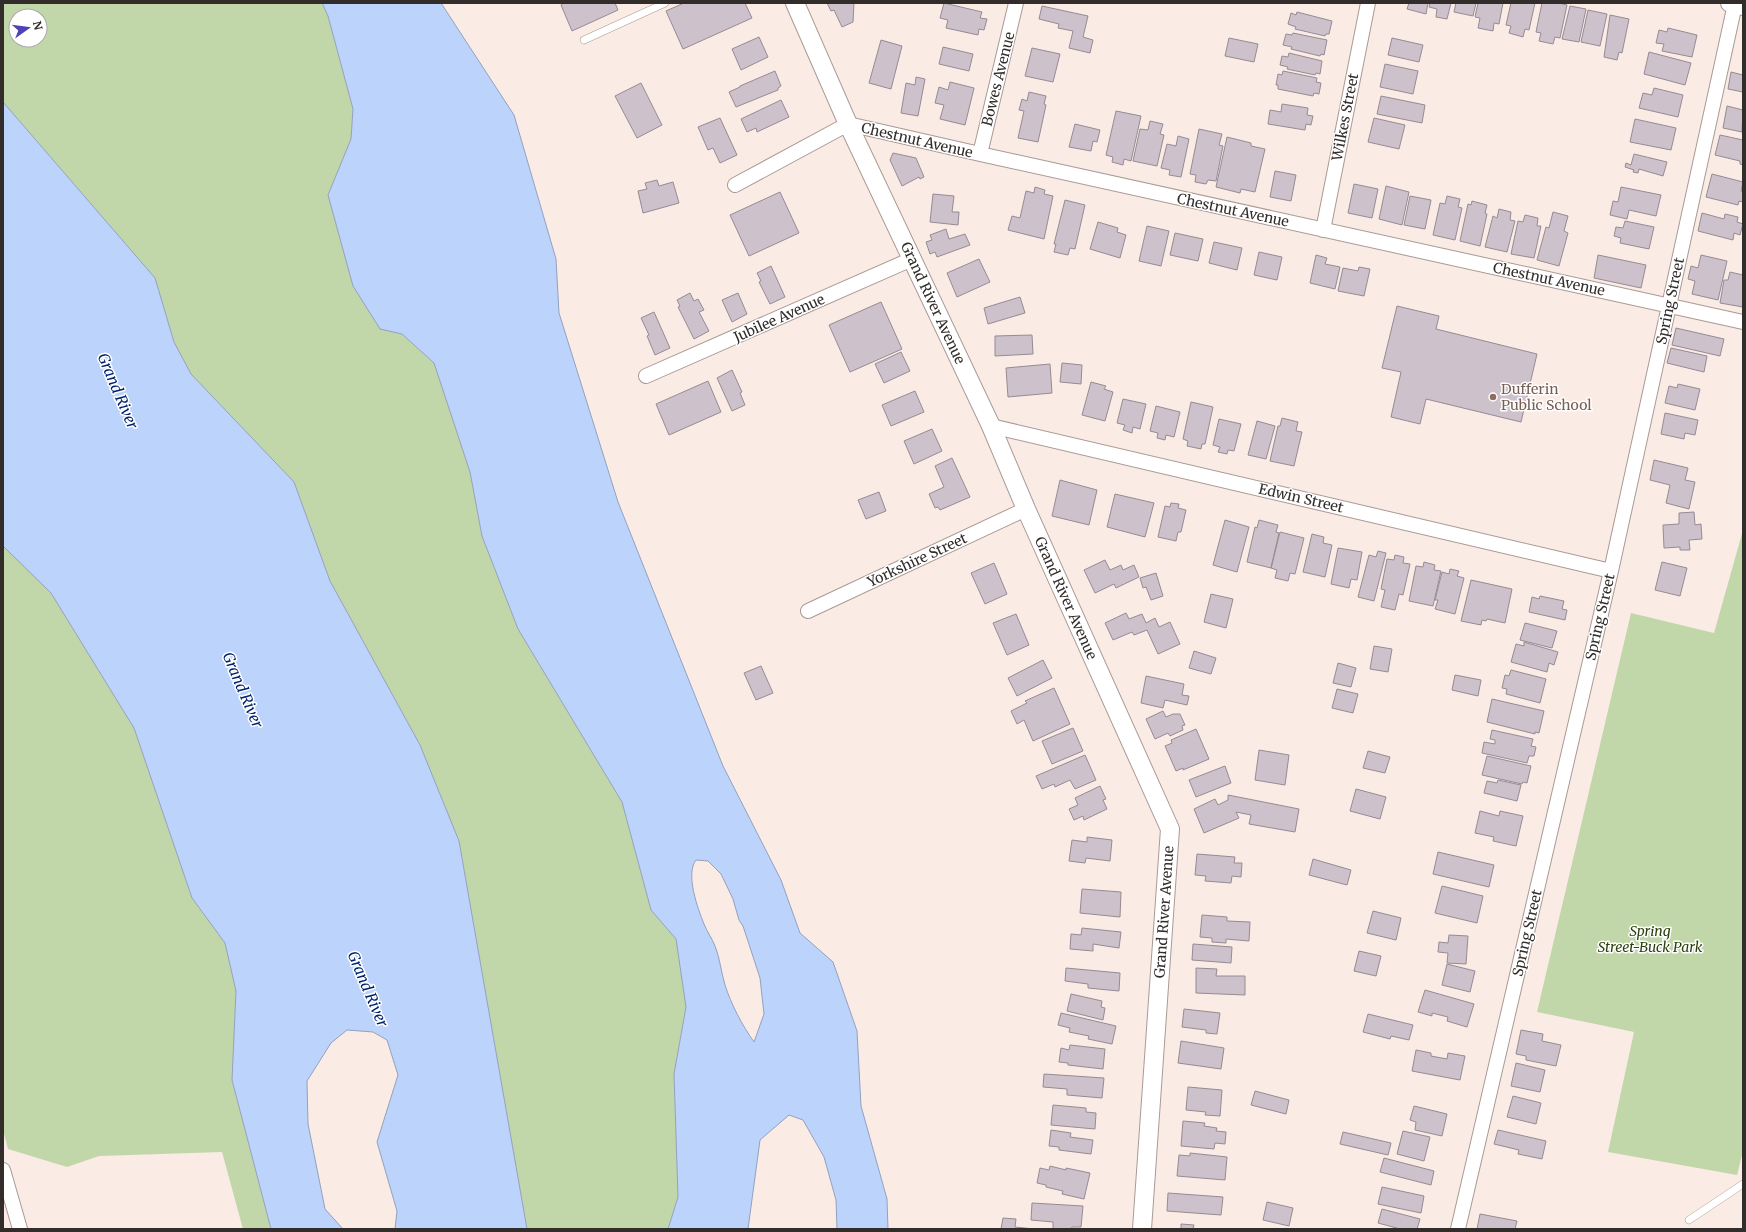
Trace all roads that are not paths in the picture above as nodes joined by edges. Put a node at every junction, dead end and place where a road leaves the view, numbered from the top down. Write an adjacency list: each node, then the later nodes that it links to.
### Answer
1 (665, 3): 6 (lane)
2 (795, 3): 7 (street, Grand River Avenue)
3 (1016, 3): 8 (street, Bowes Avenue)
4 (1368, 3): 10 (street, Wilkes Street)
5 (1736, 4): 12 (street, Spring Street)
6 (584, 40)
7 (848, 124): 8 (street, Chestnut Avenue); 9 (street, Chestnut Avenue); 11 (street, Grand River Avenue)
8 (980, 154): 10 (street, Chestnut Avenue)
9 (735, 185)
10 (1323, 230): 12 (street, Chestnut Avenue)
11 (912, 259): 14 (street, Jubilee Avenue); 15 (street, Grand River Avenue)
12 (1669, 305): 13 (street, Chestnut Avenue); 17 (street, Spring Street)
13 (1743, 322)
14 (646, 376)
15 (991, 426): 16 (street, Grand River Avenue); 17 (street, Edwin Street)
16 (1026, 510): 18 (street, Yorkshire Street); 23 (street, Grand River Avenue)
17 (1611, 571): 24 (street, Spring Street)
18 (808, 611)
19 (3, 1170): 22 (street)
20 (1743, 1184): 21 (lane)
21 (1689, 1220)
22 (20, 1229)
23 (1142, 1229)
24 (1458, 1229)

